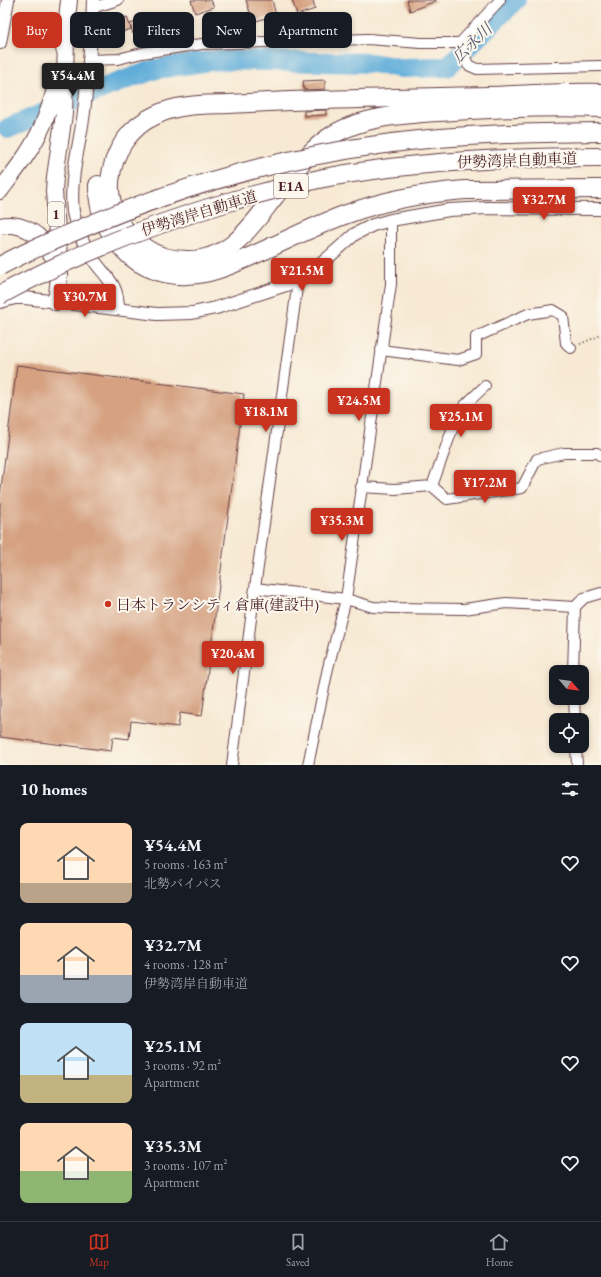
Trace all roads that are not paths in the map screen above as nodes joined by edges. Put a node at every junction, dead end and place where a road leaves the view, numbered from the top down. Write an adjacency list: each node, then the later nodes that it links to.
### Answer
1 (8, 0): 7 (street)
2 (69, 0): 12 (highway, 1)
3 (118, 0): 5 (street)
4 (500, 0): 6 (street)
5 (92, 4): 8 (street)
6 (460, 43): 8 (street); 9 (street)
7 (0, 44)
8 (89, 60): 28 (street)
9 (601, 66)
10 (601, 81): 18 (highway)
11 (601, 93): 13 (highway)
12 (59, 96): 14 (highway); 27 (highway, 1)
13 (601, 108)
14 (36, 132): 17 (highway); 19 (highway)
15 (601, 132): 23 (highway, 伊勢湾岸自動車道 / E1A, bridge)
16 (601, 157): 25 (highway, 伊勢湾岸自動車道 / E1A, bridge)
17 (0, 182)
18 (601, 189)
19 (0, 191)
20 (601, 209): 21 (street)
21 (391, 220): 24 (street); 30 (street)
22 (0, 226): 27 (highway)
23 (0, 266)
24 (298, 281): 28 (street); 35 (street)
25 (0, 294)
26 (0, 302): 27 (street)
27 (56, 302): 28 (street)
28 (118, 309)
29 (571, 348): 30 (street)
30 (381, 350): 34 (street)
31 (485, 386): 33 (street)
32 (601, 456): 33 (street)
33 (432, 486): 34 (street)
34 (361, 488): 37 (street)
35 (255, 588): 37 (street); 41 (street)
36 (601, 593): 38 (street)
37 (346, 600): 38 (street); 42 (street)
38 (575, 607): 39 (street)
39 (573, 665)
40 (576, 753): 43 (street)
41 (232, 765)
42 (308, 765)
43 (577, 765)

